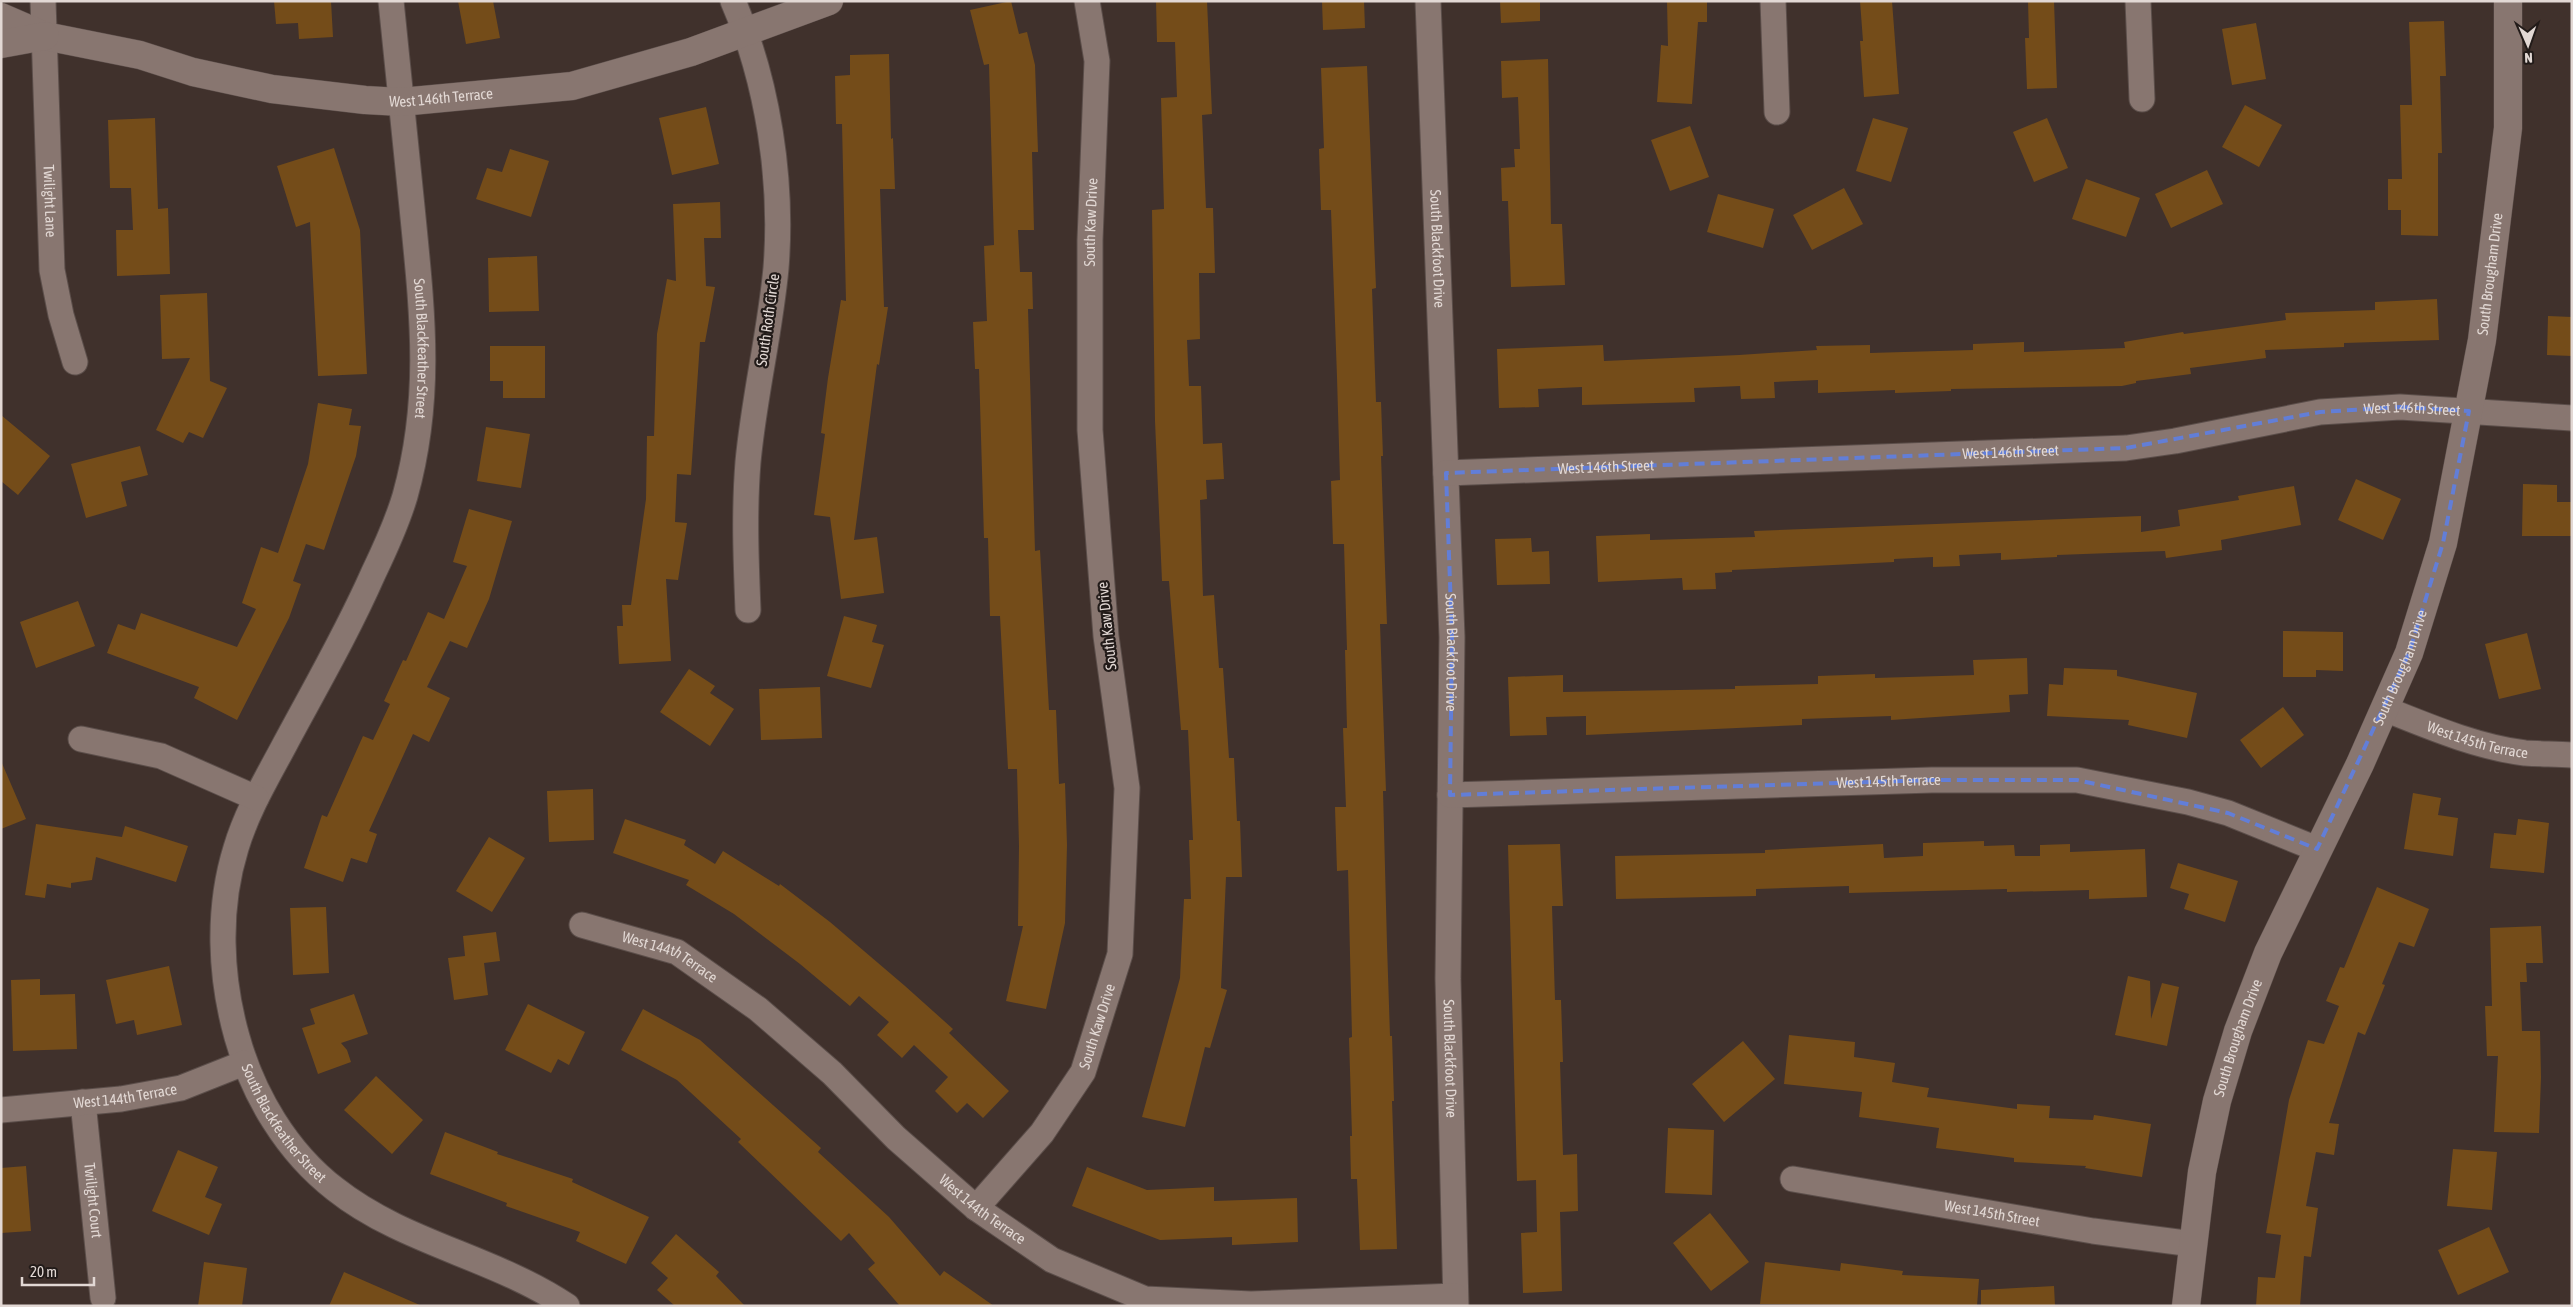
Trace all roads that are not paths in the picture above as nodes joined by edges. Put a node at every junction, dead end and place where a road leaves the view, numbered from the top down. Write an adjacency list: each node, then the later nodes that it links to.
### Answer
1 (43, 1): 12 (street, Twilight Lane)
2 (391, 1): 15 (street, South Blackfeather Street)
3 (733, 1): 11 (street, South Roth Circle)
4 (829, 1): 11 (street, West 146th Terrace)
5 (1087, 1): 33 (street, South Kaw Drive)
6 (1428, 1): 20 (street, South Blackfoot Drive)
7 (1772, 1): 16 (street)
8 (2138, 1): 14 (street)
9 (2508, 1): 18 (street, South Brougham Drive)
10 (1, 17): 12 (street, West 146th Terrace)
11 (746, 32): 15 (street, West 146th Terrace); 21 (street, South Roth Circle)
12 (45, 36): 13 (street, West 146th Terrace); 15 (street, West 146th Terrace); 17 (street, Twilight Lane)
13 (1, 44)
14 (2142, 99)
15 (401, 102): 26 (street, South Blackfeather Street)
16 (1777, 112)
17 (75, 362)
18 (2469, 410): 19 (street, West 146th Street); 20 (street, West 146th Street); 22 (street, South Brougham Drive)
19 (2572, 418)
20 (1446, 473): 25 (street, South Blackfoot Drive)
21 (748, 610)
22 (2385, 709): 24 (street, West 145th Terrace); 27 (street, South Brougham Drive)
23 (81, 739): 26 (street)
24 (2572, 755)
25 (1450, 795): 27 (street, West 145th Terrace); 36 (street, South Blackfoot Drive)
26 (256, 798): 29 (street, South Blackfeather Street)
27 (2317, 850): 34 (street, South Brougham Drive)
28 (582, 925): 33 (street, West 144th Terrace)
29 (244, 1063): 30 (street, West 144th Terrace); 38 (street, South Blackfeather Street)
30 (83, 1102): 31 (street, West 144th Terrace); 35 (street, Twilight Court)
31 (1, 1110)
32 (1793, 1179): 34 (street, West 145th Street)
33 (976, 1208): 37 (street, West 144th Terrace)
34 (2194, 1244): 39 (street, South Brougham Drive)
35 (103, 1298)
36 (1456, 1301): 37 (street, West 144th Terrace)
37 (1145, 1302)
38 (567, 1306)
39 (2186, 1306)

